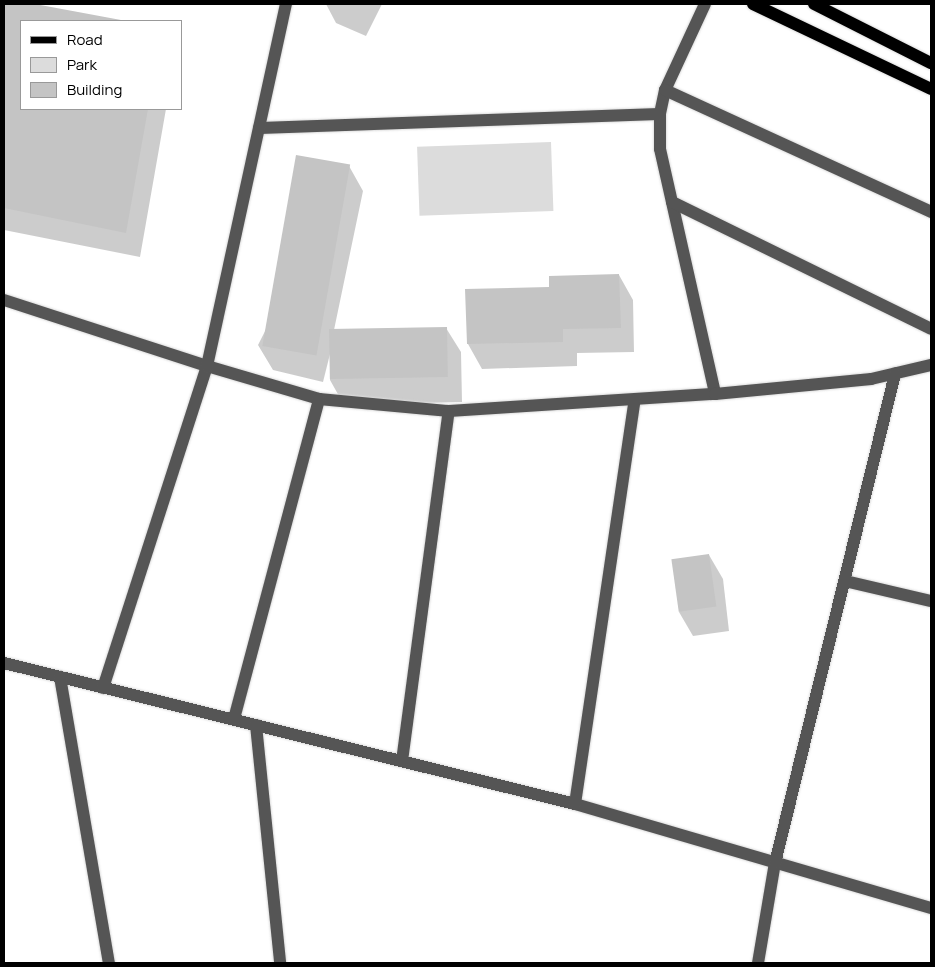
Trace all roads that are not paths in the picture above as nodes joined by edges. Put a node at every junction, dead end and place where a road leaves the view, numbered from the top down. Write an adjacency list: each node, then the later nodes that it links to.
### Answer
1 (286, 4): 9 (street)
2 (705, 4): 7 (street)
3 (753, 4): 6 (main road)
4 (814, 4): 5 (main road)
5 (931, 63)
6 (931, 89)
7 (665, 90): 8 (street); 11 (street)
8 (660, 114): 9 (street); 10 (street)
9 (259, 128): 15 (street)
10 (672, 202): 13 (street); 17 (street)
11 (931, 212)
12 (5, 303): 15 (street)
13 (931, 329)
14 (931, 365): 16 (street)
15 (207, 366): 18 (street); 25 (street)
16 (895, 374): 17 (street); 21 (street)
17 (715, 394): 19 (street)
18 (319, 399): 20 (street); 26 (street)
19 (635, 400): 20 (street); 29 (street)
20 (449, 411): 28 (street)
21 (845, 581): 22 (street); 30 (street)
22 (931, 600)
23 (4, 663): 24 (street)
24 (60, 677): 25 (street); 32 (street)
25 (103, 688): 26 (street)
26 (234, 719): 27 (street)
27 (256, 725): 28 (street); 33 (street)
28 (402, 761): 29 (street)
29 (575, 804): 30 (street)
30 (775, 863): 31 (street); 34 (street)
31 (931, 908)
32 (109, 963)
33 (280, 963)
34 (758, 963)

